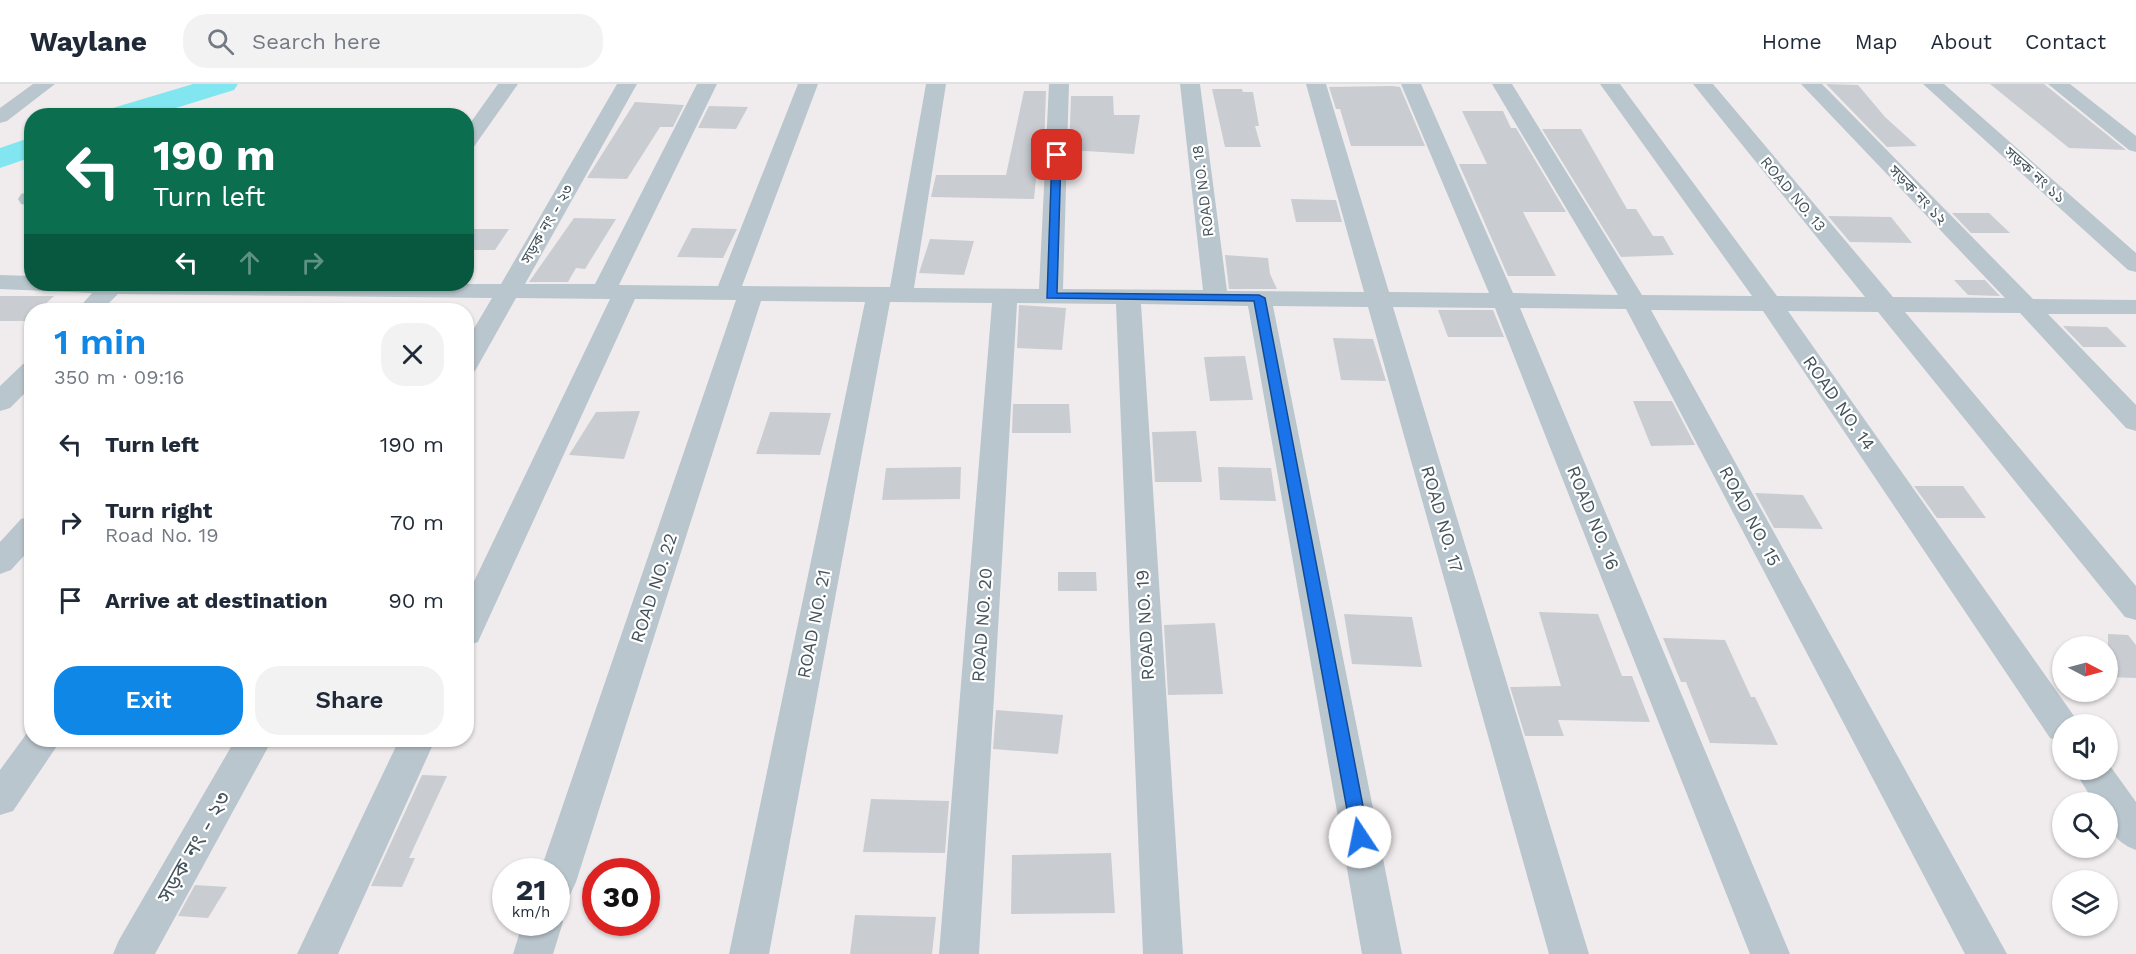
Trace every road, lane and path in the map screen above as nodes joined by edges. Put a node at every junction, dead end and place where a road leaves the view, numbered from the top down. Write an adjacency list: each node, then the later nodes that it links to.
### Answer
1 (45, 84): 17 (street)
2 (508, 84): 18 (street)
3 (627, 84): 26 (street, সড়ক নং - ২৩)
4 (707, 84): 27 (street)
5 (808, 84): 28 (street, ROAD NO. 22)
6 (936, 84): 29 (street, ROAD NO. 21)
7 (1059, 84): 31 (street)
8 (1190, 84): 33 (street, ROAD NO. 18)
9 (1316, 84): 35 (street, ROAD NO. 17)
10 (1411, 84): 36 (street, ROAD NO. 16)
11 (1502, 84): 37 (street, ROAD NO. 15)
12 (1610, 84): 40 (street, ROAD NO. 14)
13 (1703, 84): 41 (street, ROAD NO. 13)
14 (1811, 84): 42 (street, সড়ক নং ১২)
15 (1933, 84): 20 (street, সড়ক নং ১১)
16 (2058, 84): 19 (street)
17 (0, 117)
18 (474, 130)
19 (2136, 146)
20 (2136, 265)
21 (0, 282): 22 (street)
22 (24, 283)
23 (474, 290): 26 (street)
24 (108, 291): 38 (street)
25 (247, 291): 39 (street)
26 (508, 291): 27 (street); 44 (street, সড়ক নং - ২৩)
27 (615, 292): 28 (street); 51 (street)
28 (739, 293): 29 (street); 59 (street, ROAD NO. 22)
29 (890, 294): 30 (street); 64 (street, ROAD NO. 21)
30 (1005, 296): 31 (street); 65 (street, ROAD NO. 20)
31 (1051, 296): 32 (street)
32 (1128, 297): 33 (street); 66 (street, ROAD NO. 19)
33 (1216, 298): 34 (street)
34 (1259, 298): 35 (street); 67 (street)
35 (1377, 299): 36 (street); 68 (street, ROAD NO. 17)
36 (1504, 300): 37 (street); 69 (street, ROAD NO. 16)
37 (1634, 302): 40 (street); 70 (street, ROAD NO. 15)
38 (96, 303)
39 (236, 303)
40 (1770, 303): 41 (street); 52 (street, ROAD NO. 14)
41 (1884, 303): 42 (street); 50 (street, ROAD NO. 13)
42 (2027, 306): 43 (street); 47 (street, সড়ক নং ১২)
43 (2136, 307)
44 (474, 351)
45 (24, 378): 46 (street)
46 (0, 402)
47 (2136, 422)
48 (24, 536): 49 (street)
49 (0, 562)
50 (2136, 608)
51 (474, 615)
52 (2053, 714)
53 (38, 747): 57 (street)
54 (250, 747): 61 (street, সড়ক নং - ২৩)
55 (414, 747): 62 (street)
56 (2099, 780): 58 (street)
57 (0, 799)
58 (2136, 833)
59 (563, 858)
60 (539, 936): 63 (street)
61 (133, 954)
62 (317, 954)
63 (533, 954)
64 (749, 954)
65 (959, 954)
66 (1162, 954)
67 (1382, 954)
68 (1569, 954)
69 (1770, 954)
70 (1987, 954)

